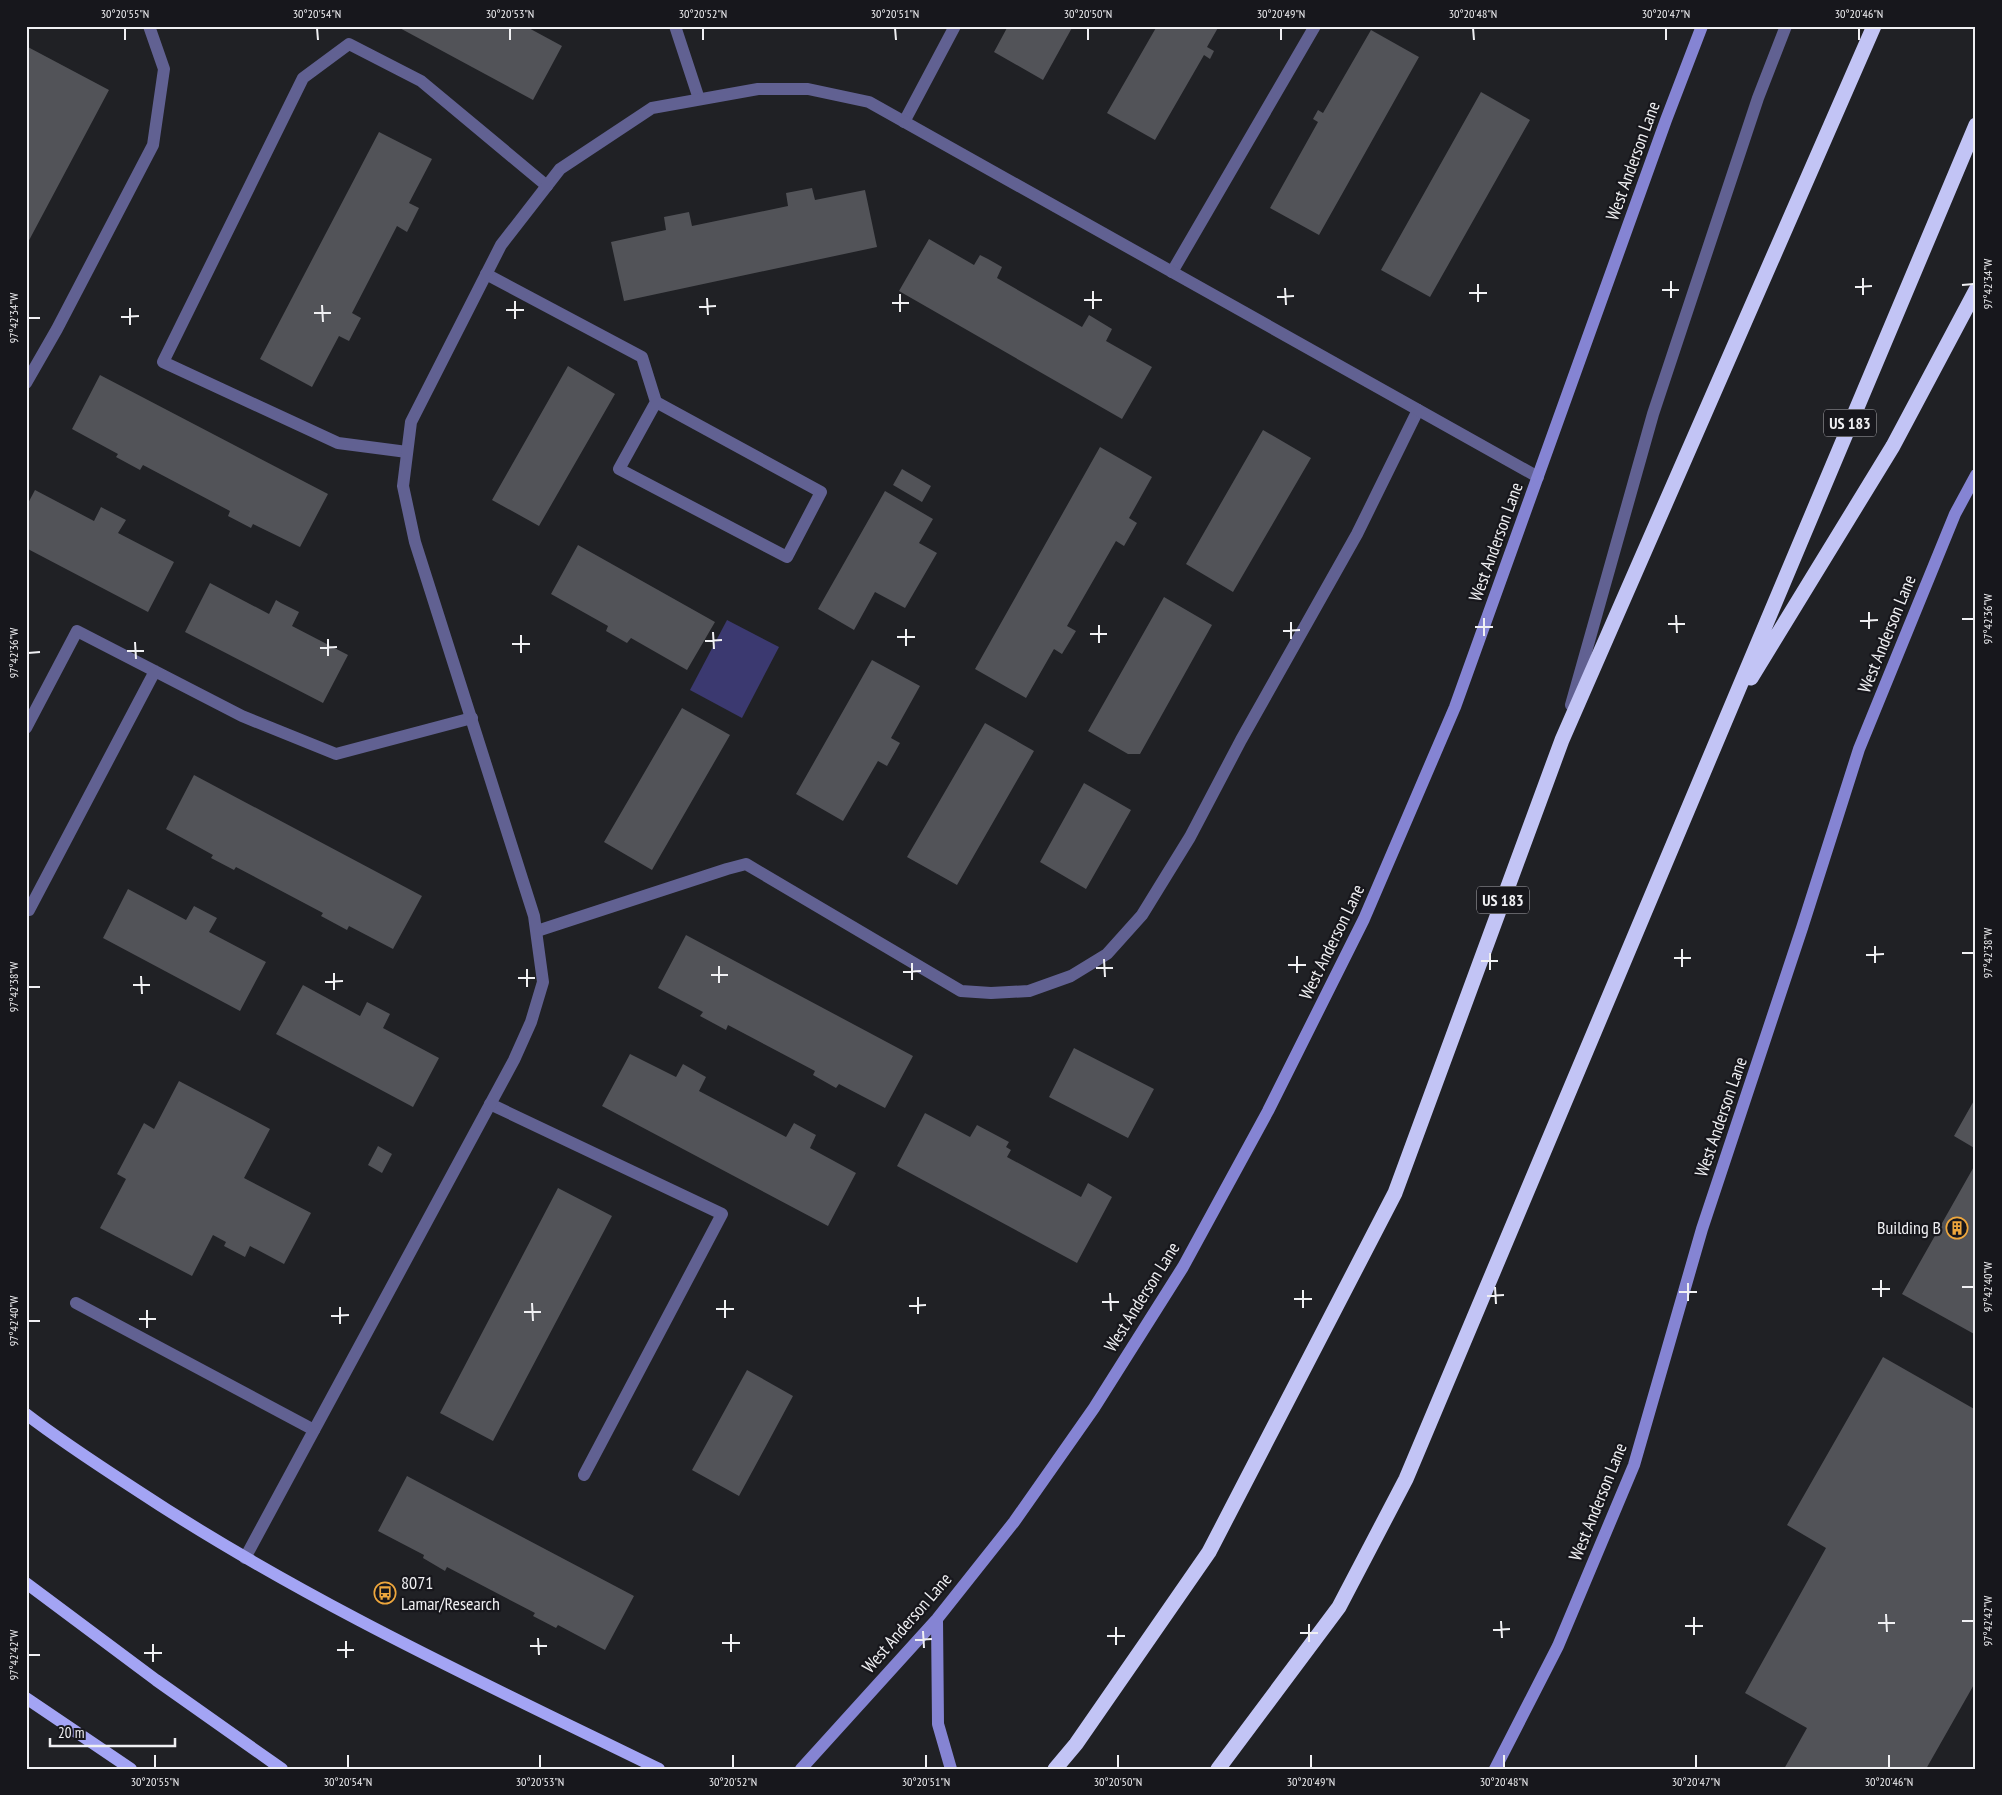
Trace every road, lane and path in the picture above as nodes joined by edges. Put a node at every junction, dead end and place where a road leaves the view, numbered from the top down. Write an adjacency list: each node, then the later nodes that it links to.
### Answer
1 (149, 26): 15 (street)
2 (675, 26): 8 (street)
3 (955, 26): 9 (street)
4 (1315, 26): 12 (street)
5 (1702, 26): 20 (main road, West Anderson Lane)
6 (1786, 26): 25 (street)
7 (1874, 26): 25 (highway, US 183)
8 (699, 100): 9 (street); 11 (street)
9 (904, 122): 12 (street)
10 (1976, 125): 23 (highway, US 183)
11 (547, 186): 13 (street); 18 (street)
12 (1172, 272): 17 (street)
13 (486, 274): 16 (street); 18 (street)
14 (1976, 290): 23 (highway)
15 (26, 383)
16 (656, 402): 16 (street)
17 (1418, 410): 20 (street); 27 (street)
18 (407, 452): 22 (street)
19 (1976, 474): 44 (main road, West Anderson Lane)
20 (1538, 477): 35 (main road, West Anderson Lane)
21 (155, 671): 22 (street); 24 (street); 26 (street)
22 (472, 718): 27 (street)
23 (1725, 722): 43 (highway, US 183)
24 (26, 728)
25 (1562, 740): 42 (highway, US 183)
26 (26, 909)
27 (537, 931): 28 (street)
28 (490, 1104): 31 (street); 32 (street)
29 (76, 1303): 31 (street)
30 (26, 1414): 33 (main road)
31 (314, 1430): 33 (street)
32 (584, 1475)
33 (244, 1558): 39 (main road)
34 (26, 1583): 38 (main road)
35 (937, 1618): 40 (main road, West Anderson Lane); 41 (main road)
36 (26, 1698): 37 (main road)
37 (131, 1769)
38 (282, 1769)
39 (659, 1769)
40 (801, 1769)
41 (951, 1769)
42 (1055, 1769)
43 (1218, 1769)
44 (1495, 1769)

